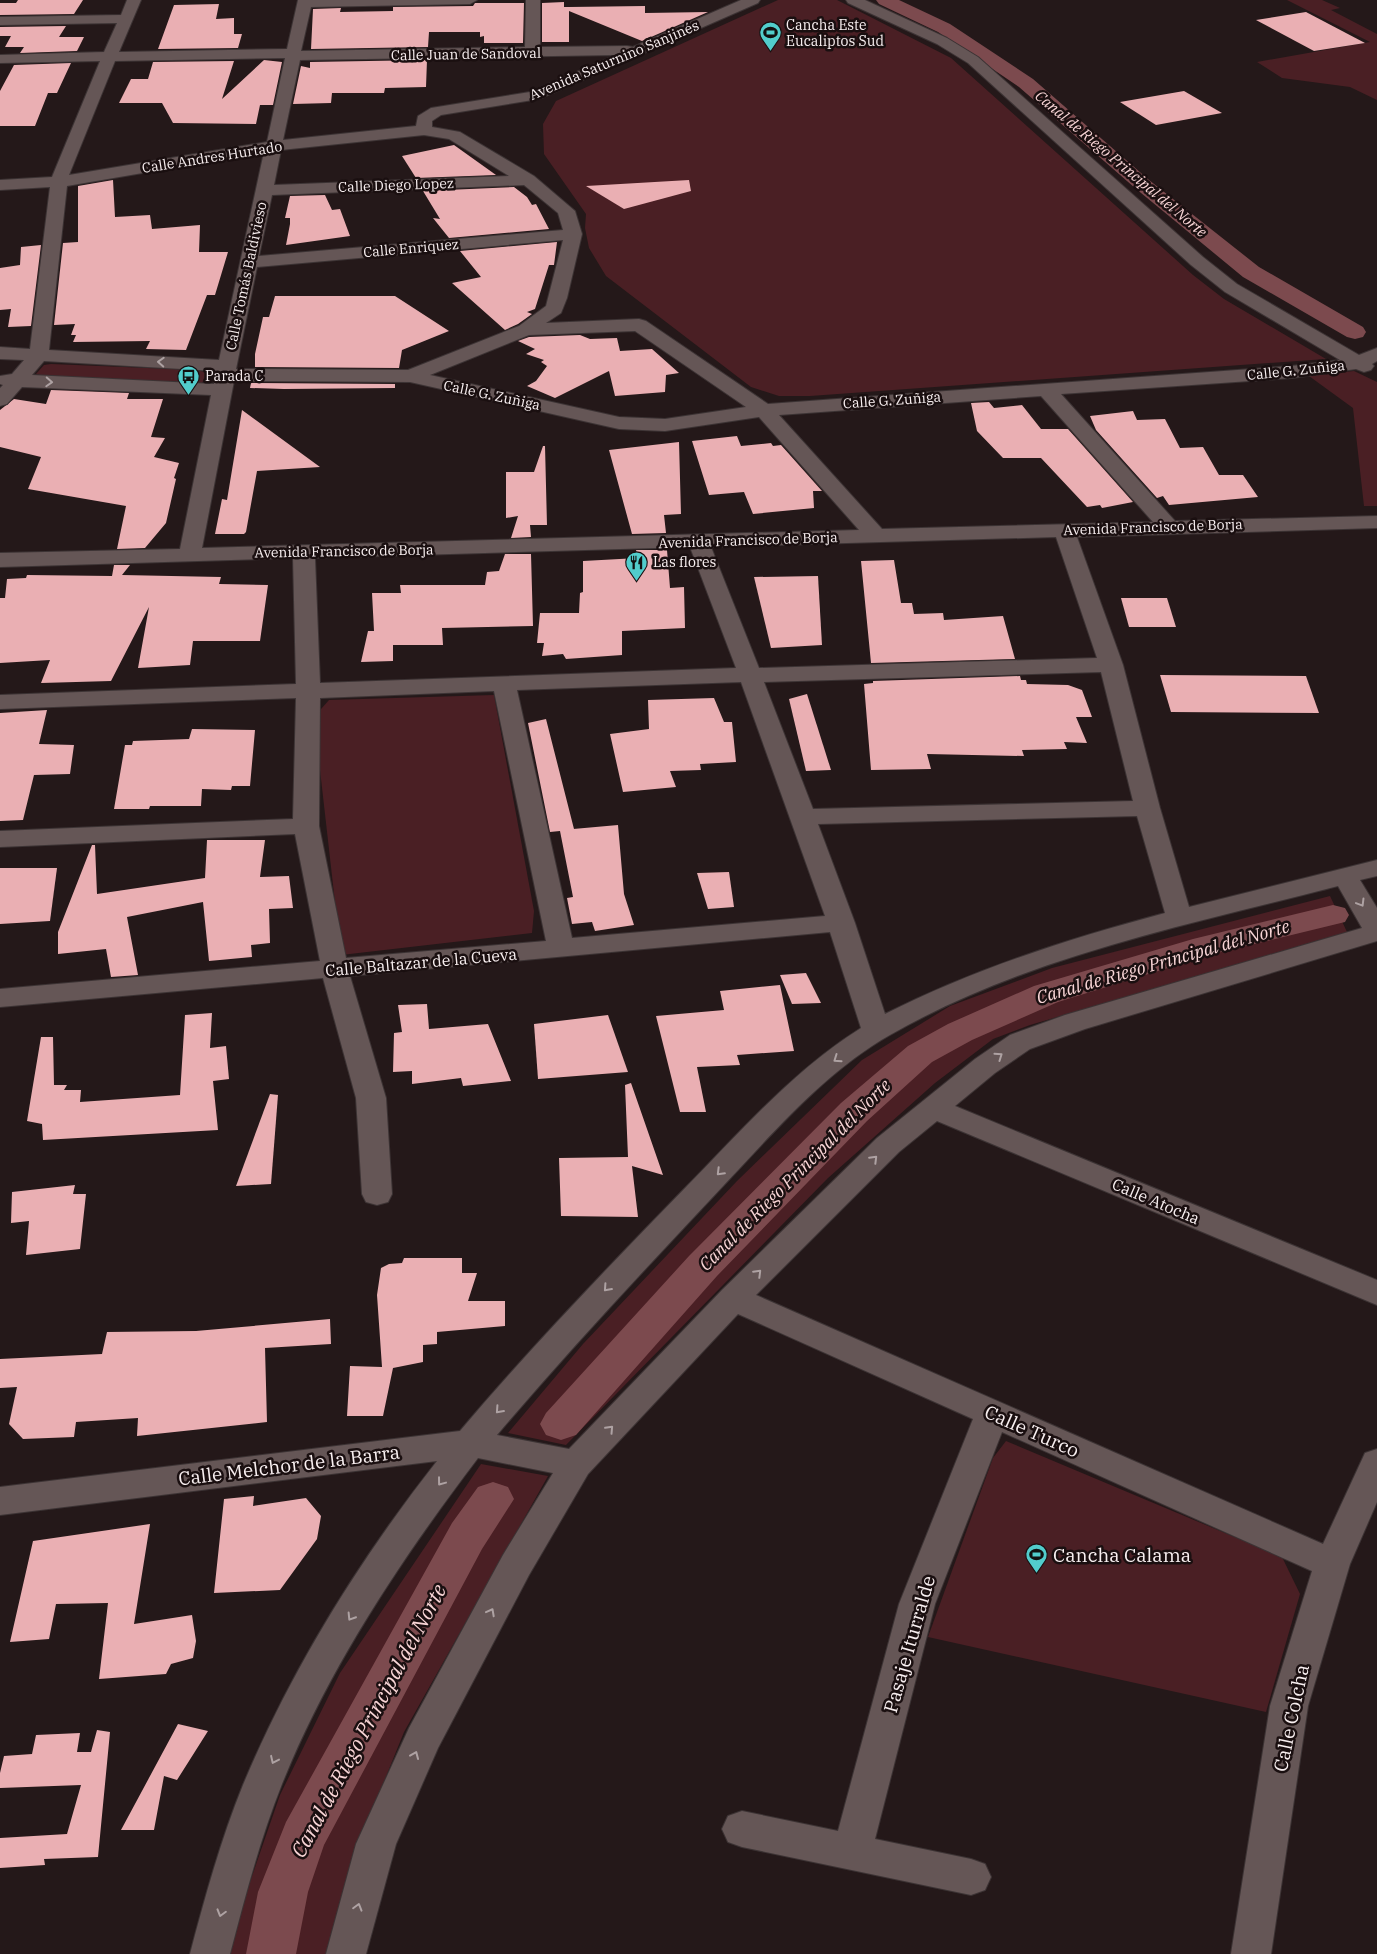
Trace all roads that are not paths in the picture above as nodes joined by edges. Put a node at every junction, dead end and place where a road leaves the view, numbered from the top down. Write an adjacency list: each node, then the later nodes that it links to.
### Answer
1 (134, 0): 7 (street)
2 (470, 0): 6 (street)
3 (533, 0): 10 (street)
4 (753, 0): 9 (street, Avenida Saturnino Sanjinés)
5 (854, 0): 26 (street)
6 (305, 2): 11 (street, Calle Tomás Baldivieso)
7 (127, 19): 8 (street); 12 (street)
8 (0, 21)
9 (640, 50): 10 (street, Calle Juan de Sandoval); 14 (street, Avenida Saturnino Sanjinés)
10 (532, 53): 11 (street, Calle Juan de Sandoval)
11 (292, 55): 12 (street, Calle Juan de Sandoval); 15 (street, Calle Tomás Baldivieso)
12 (112, 57): 13 (street, Calle Juan de Sandoval); 17 (street)
13 (0, 59)
14 (424, 130): 15 (street, Calle Andres Hurtado); 16 (street, Calle Andres Hurtado)
15 (273, 146): 17 (street, Calle Andres Hurtado); 19 (street, Calle Tomás Baldivieso)
16 (528, 180): 19 (street, Calle Diego Lopez); 20 (street, Calle Andres Hurtado)
17 (59, 182): 18 (street, Calle Andres Hurtado); 25 (street)
18 (0, 185)
19 (264, 190): 21 (street, Calle Tomás Baldivieso)
20 (573, 234): 21 (street, Calle Enriquez); 22 (street)
21 (249, 262): 29 (street, Calle Tomás Baldivieso)
22 (526, 330): 28 (street); 33 (street)
23 (0, 353): 25 (street)
24 (1377, 354): 26 (street, Calle G. Zuñiga)
25 (39, 355): 29 (street, one-way to 25); 30 (street)
26 (1358, 363): 27 (street); 31 (street, Calle G. Zuñiga)
27 (1377, 372)
28 (410, 376): 29 (street); 33 (street, Calle G. Zuñiga)
29 (224, 377): 30 (street, one-way to 29); 40 (street, Calle Tomás Baldivieso)
30 (9, 380): 32 (street)
31 (1045, 389): 33 (street, Calle G. Zuñiga); 35 (street)
32 (0, 400)
33 (764, 410): 37 (street)
34 (1377, 522): 35 (street, Avenida Francisco de Borja)
35 (1168, 526): 36 (street, Avenida Francisco de Borja)
36 (1064, 530): 37 (street, Avenida Francisco de Borja); 42 (street)
37 (876, 536): 38 (street, Avenida Francisco de Borja)
38 (698, 541): 39 (street, Avenida Francisco de Borja); 43 (street)
39 (304, 552): 40 (street, Avenida Francisco de Borja); 45 (street)
40 (190, 554): 41 (street, Avenida Francisco de Borja)
41 (0, 560)
42 (1111, 665): 43 (street); 47 (street)
43 (750, 675): 44 (street); 48 (street)
44 (504, 685): 45 (street); 56 (street)
45 (308, 691): 46 (street); 49 (street)
46 (0, 702)
47 (1147, 808): 48 (street); 53 (street)
48 (803, 817): 54 (street)
49 (306, 826): 50 (street); 57 (street)
50 (0, 840)
51 (1377, 868): 52 (street)
52 (1345, 877): 53 (street); 55 (street, one-way to 55)
53 (1179, 917): 59 (street)
54 (842, 923): 56 (street, Calle Baltazar de la Cueva); 59 (street)
55 (1377, 931): 60 (street, one-way to 55)
56 (561, 948): 57 (street, Calle Baltazar de la Cueva)
57 (335, 970): 58 (street, Calle Baltazar de la Cueva); 61 (street)
58 (0, 998)
59 (876, 1031): 65 (street, one-way to 65)
60 (936, 1109): 62 (street, Calle Atocha); 63 (street, one-way to 60)
61 (377, 1194)
62 (1377, 1293)
63 (733, 1298): 64 (street, Calle Turco); 67 (street, one-way to 63)
64 (992, 1414): 69 (street, Calle Turco); 71 (street, Pasaje Iturralde)
65 (470, 1443): 67 (street, Calle Melchor de la Barra); 68 (street, Calle Melchor de la Barra); 73 (street, one-way to 73)
66 (1377, 1463): 69 (street, Calle Colcha)
67 (576, 1464): 74 (street, one-way to 67)
68 (0, 1501)
69 (1332, 1564): 75 (street, Calle Colcha)
70 (742, 1829): 71 (street)
71 (852, 1852): 72 (street)
72 (972, 1877)
73 (210, 1954)
74 (346, 1954)
75 (1251, 1954)

